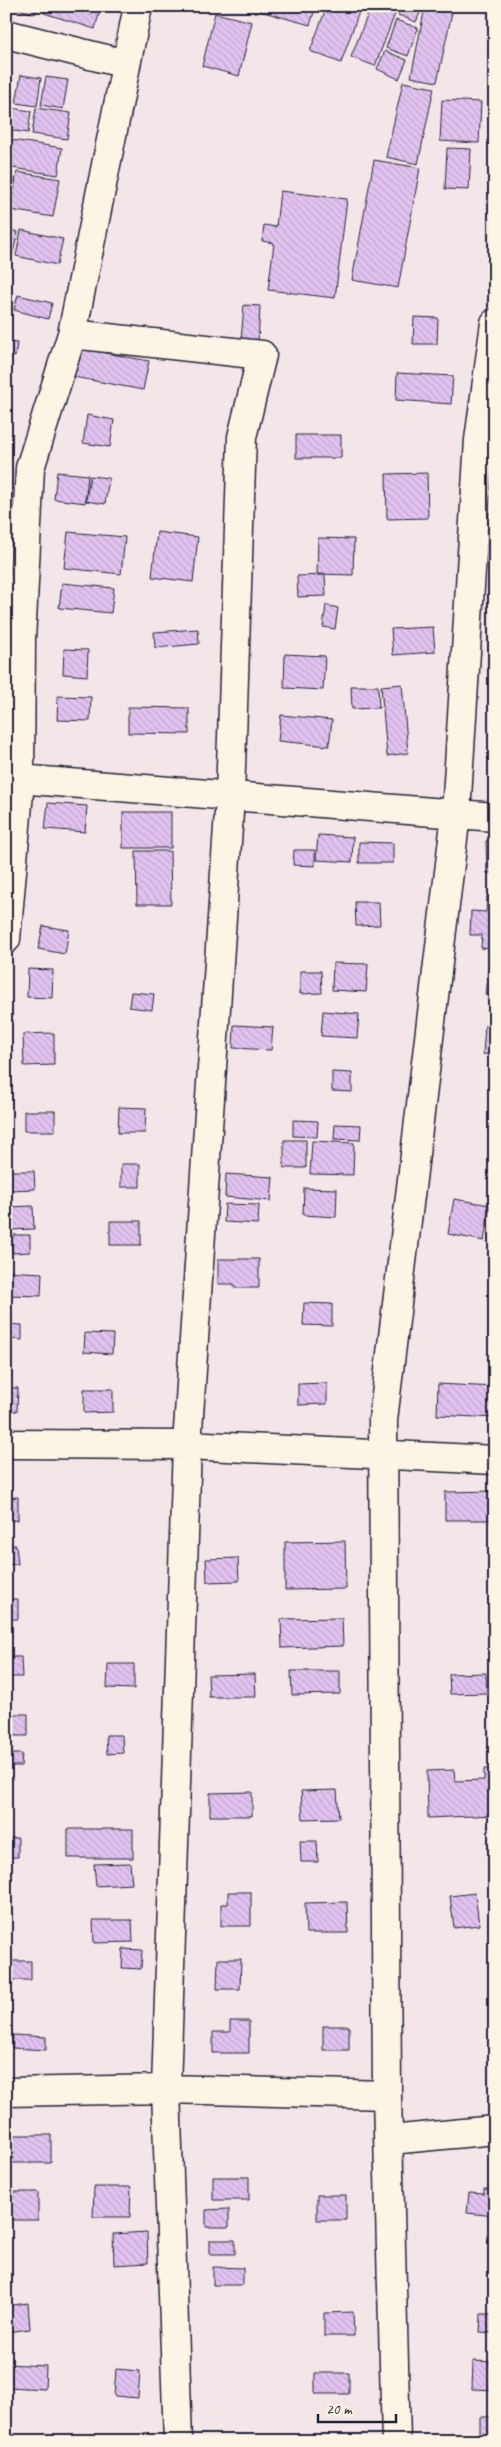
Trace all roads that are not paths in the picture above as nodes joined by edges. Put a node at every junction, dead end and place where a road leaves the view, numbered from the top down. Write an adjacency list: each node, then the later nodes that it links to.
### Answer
1 (138, 6): 3 (street)
2 (6, 34): 3 (street)
3 (126, 64): 5 (street)
4 (495, 322): 8 (street)
5 (72, 334): 6 (street); 7 (street)
6 (13, 779): 7 (street); 10 (street)
7 (230, 797): 8 (street); 12 (street)
8 (456, 814): 9 (street); 13 (street)
9 (495, 817)
10 (6, 939)
11 (6, 1444): 12 (street)
12 (187, 1445): 13 (street); 15 (street)
13 (383, 1453): 14 (street); 17 (street)
14 (495, 1460)
15 (166, 2089): 16 (street); 17 (street); 20 (street)
16 (6, 2092)
17 (387, 2095): 19 (street)
18 (495, 2130): 19 (street)
19 (390, 2140): 21 (street)
20 (178, 2441)
21 (396, 2441)

